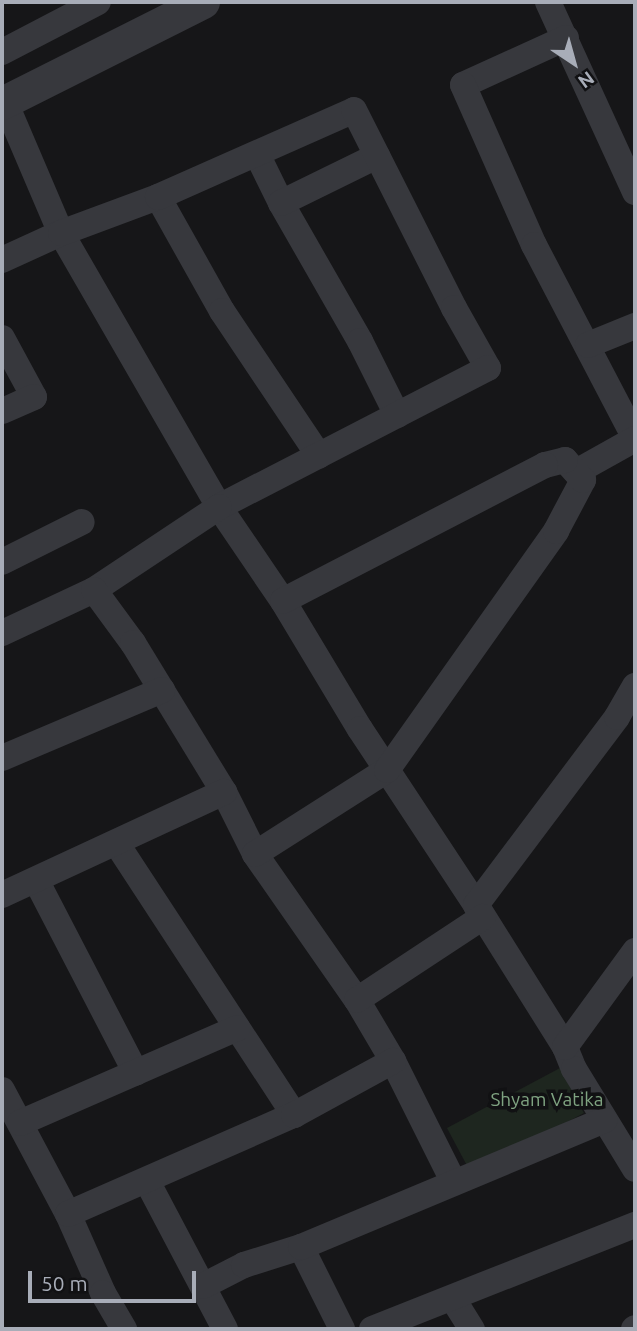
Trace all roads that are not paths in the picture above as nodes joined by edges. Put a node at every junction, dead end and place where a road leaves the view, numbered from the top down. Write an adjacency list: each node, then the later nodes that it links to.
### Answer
1 (98, 2): 5 (street)
2 (203, 2): 6 (street)
3 (548, 2): 4 (street)
4 (566, 38): 9 (street); 16 (street)
5 (2, 52)
6 (3, 102): 12 (street)
7 (257, 154): 8 (street); 10 (street); 11 (street)
8 (377, 156): 11 (street); 18 (street)
9 (635, 192)
10 (158, 197): 12 (street); 20 (street)
11 (281, 203): 18 (street)
12 (61, 233): 13 (street); 22 (street)
13 (2, 260)
14 (635, 326): 16 (street)
15 (2, 338): 17 (street)
16 (589, 345): 19 (street)
17 (2, 411)
18 (397, 415): 20 (street)
19 (635, 439): 21 (street)
20 (319, 456): 22 (street)
21 (576, 472): 26 (street); 31 (street)
22 (219, 507): 25 (street); 26 (street)
23 (82, 522): 24 (street)
24 (2, 562)
25 (94, 590): 27 (street); 29 (street)
26 (283, 601): 31 (street)
27 (2, 633)
28 (635, 686): 37 (street)
29 (162, 690): 30 (street); 32 (street)
30 (2, 758)
31 (387, 770): 34 (street); 37 (street)
32 (224, 792): 33 (street); 34 (street)
33 (117, 844): 35 (street); 40 (street)
34 (255, 855): 39 (street)
35 (36, 880): 36 (street); 43 (street)
36 (2, 895)
37 (480, 911): 39 (street); 41 (street)
38 (635, 951): 41 (street)
39 (357, 1000): 42 (street)
40 (237, 1028): 43 (street); 45 (street)
41 (565, 1047): 46 (street)
42 (393, 1061): 45 (street); 50 (street)
43 (136, 1073): 47 (street)
44 (2, 1090): 47 (street)
45 (294, 1115): 49 (street)
46 (605, 1120): 48 (street); 50 (street)
47 (20, 1123): 51 (street)
48 (635, 1169)
49 (147, 1181): 51 (street); 54 (street)
50 (454, 1184): 53 (street)
51 (68, 1214): 56 (street)
52 (635, 1225): 55 (street)
53 (301, 1247): 54 (street); 58 (street)
54 (203, 1286): 57 (street)
55 (453, 1299): 59 (street); 60 (street)
56 (124, 1329)
57 (225, 1329)
58 (342, 1329)
59 (372, 1329)
60 (471, 1329)

